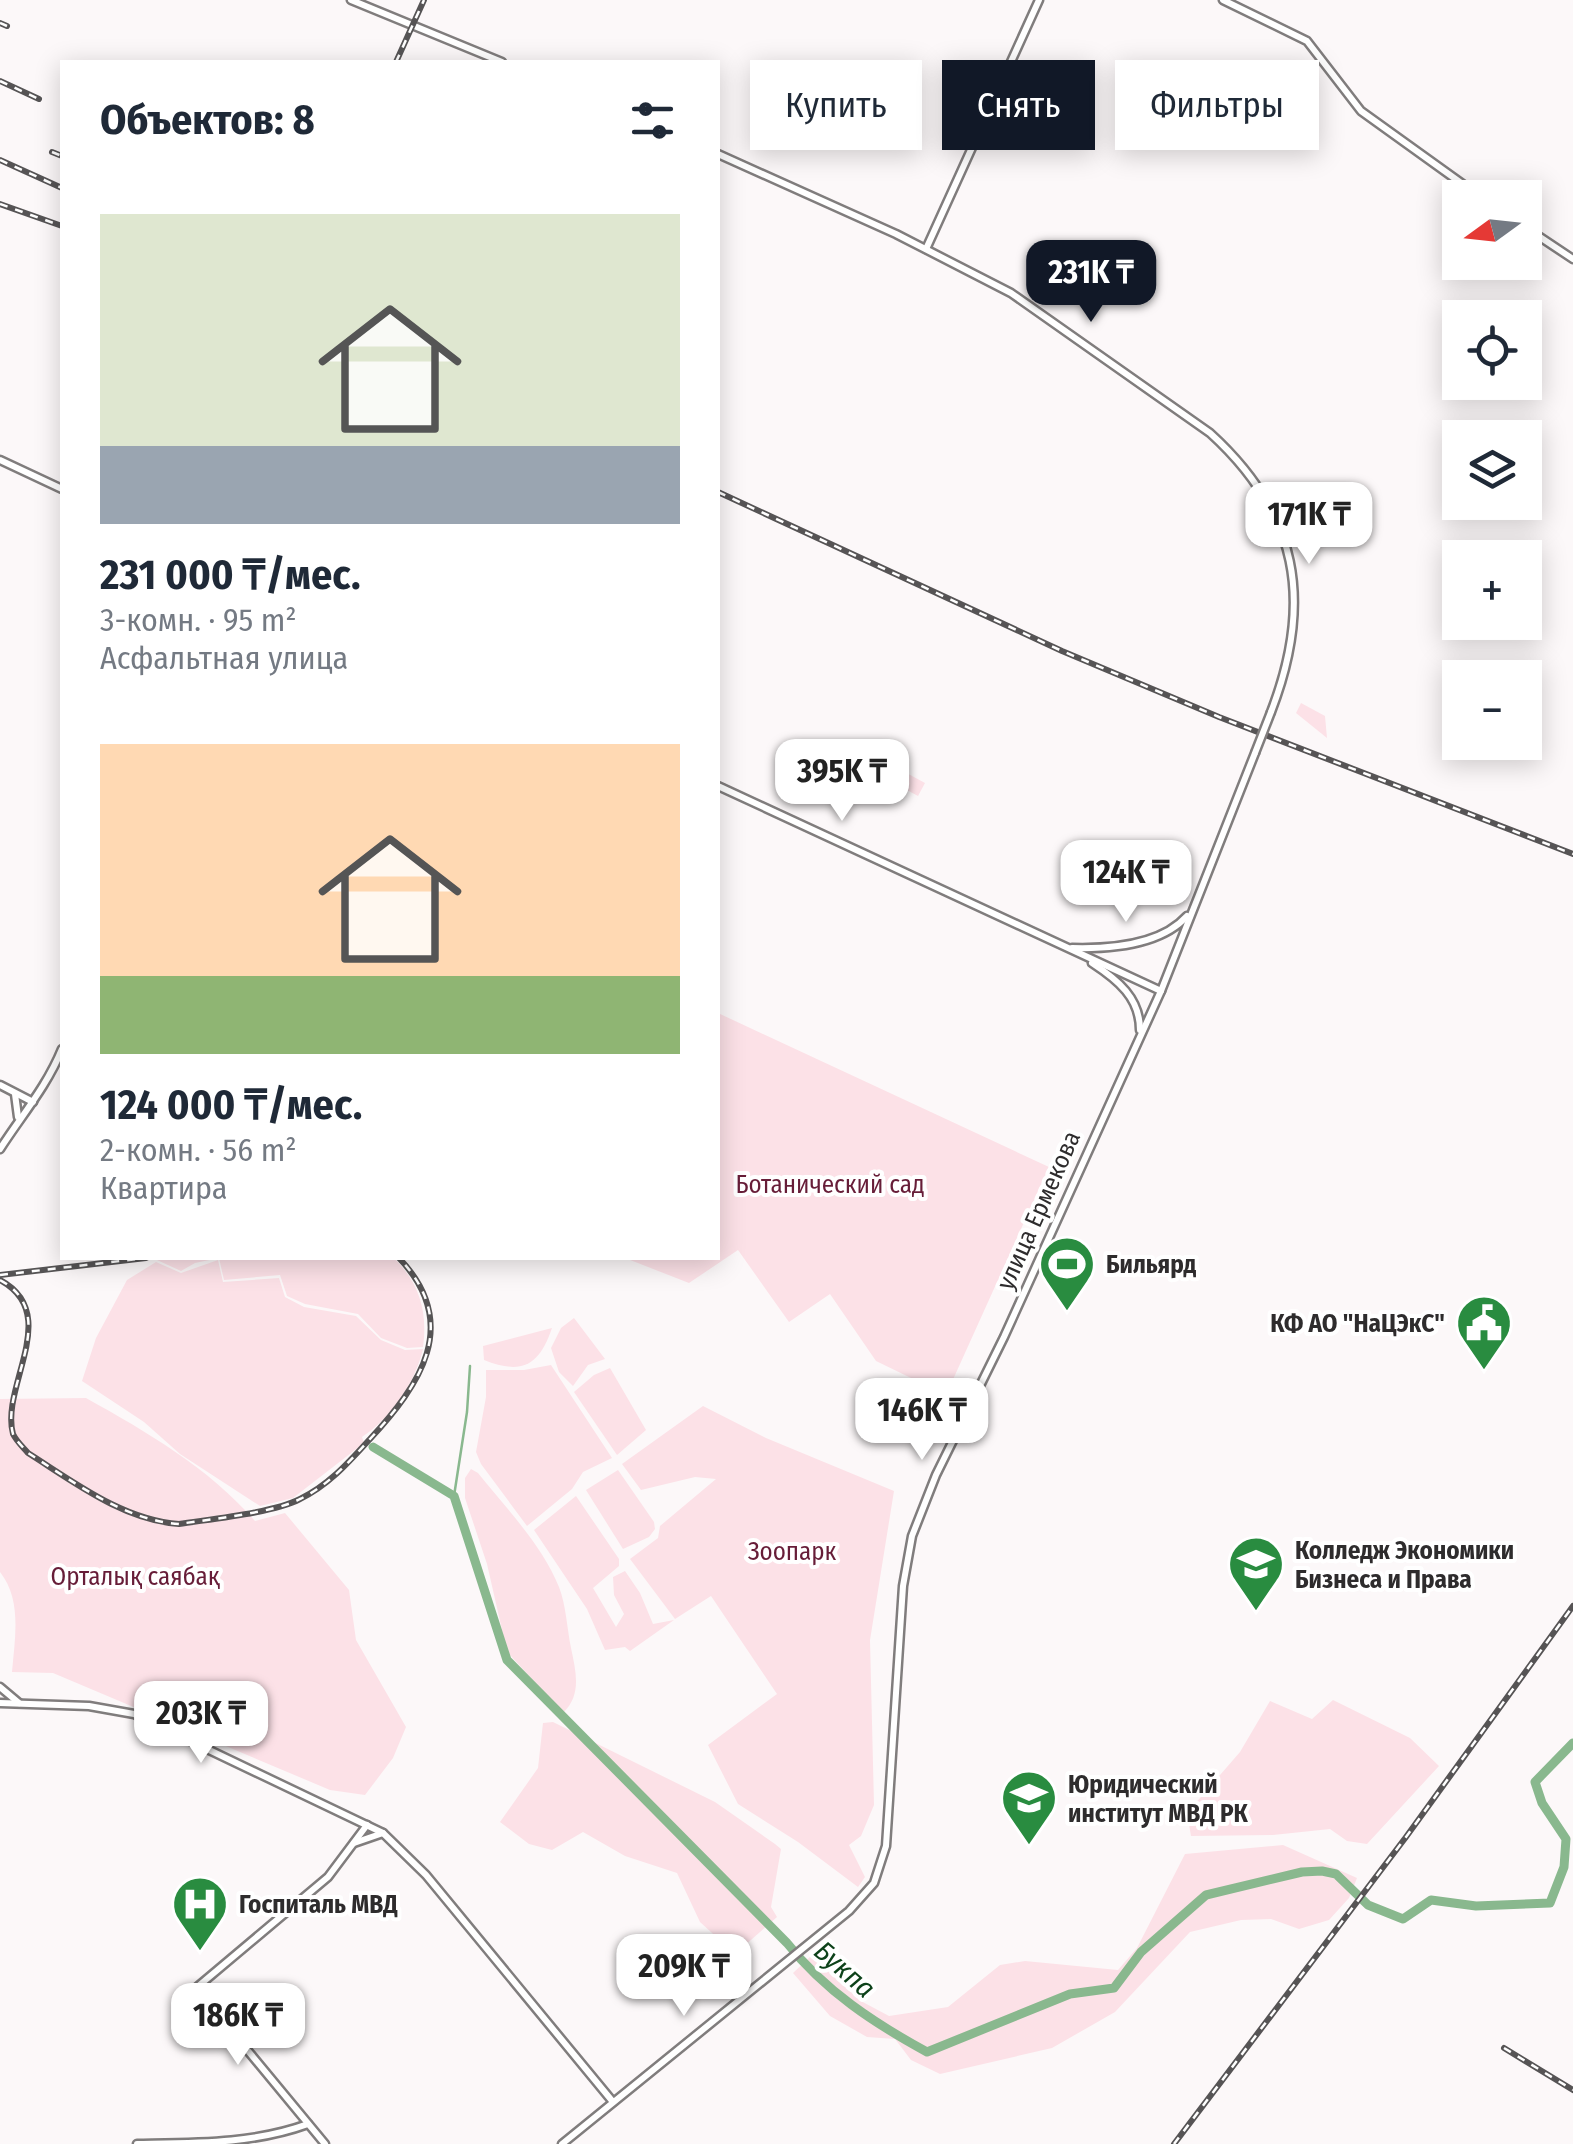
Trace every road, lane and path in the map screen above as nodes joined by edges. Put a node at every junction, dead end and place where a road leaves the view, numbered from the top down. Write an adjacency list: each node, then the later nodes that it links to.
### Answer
1 (351, 0): 4 (main road)
2 (1040, 0): 8 (main road)
3 (1223, 0): 6 (main road)
4 (497, 60)
5 (720, 155): 8 (main road, улица Ермекова)
6 (1457, 180)
7 (1542, 238): 9 (main road)
8 (926, 248): 13 (main road, улица Ермекова, bridge)
9 (1573, 259)
10 (0, 460): 11 (main road)
11 (60, 488)
12 (720, 787): 14 (main road)
13 (1192, 912): 14 (main road); 15 (main road, улица Ермекова)
14 (1066, 948): 15 (main road); 16 (main road)
15 (1160, 992): 16 (main road, улица Ермекова)
16 (1140, 1036): 29 (main road, улица Ермекова)
17 (60, 1053): 20 (main road)
18 (0, 1086): 19 (main road)
19 (15, 1094): 20 (main road); 21 (main road)
20 (33, 1102): 21 (main road)
21 (18, 1120): 22 (main road)
22 (0, 1149)
23 (0, 1686): 25 (main road)
24 (0, 1703): 25 (main road)
25 (20, 1703): 26 (main road)
26 (368, 1825): 27 (main road); 28 (main road)
27 (383, 1833): 28 (main road); 29 (main road)
28 (353, 1844): 30 (main road)
29 (613, 2102): 33 (main road, улица Ермекова)
30 (309, 2124): 31 (main road); 32 (main road)
31 (137, 2144)
32 (325, 2144)
33 (562, 2144)

